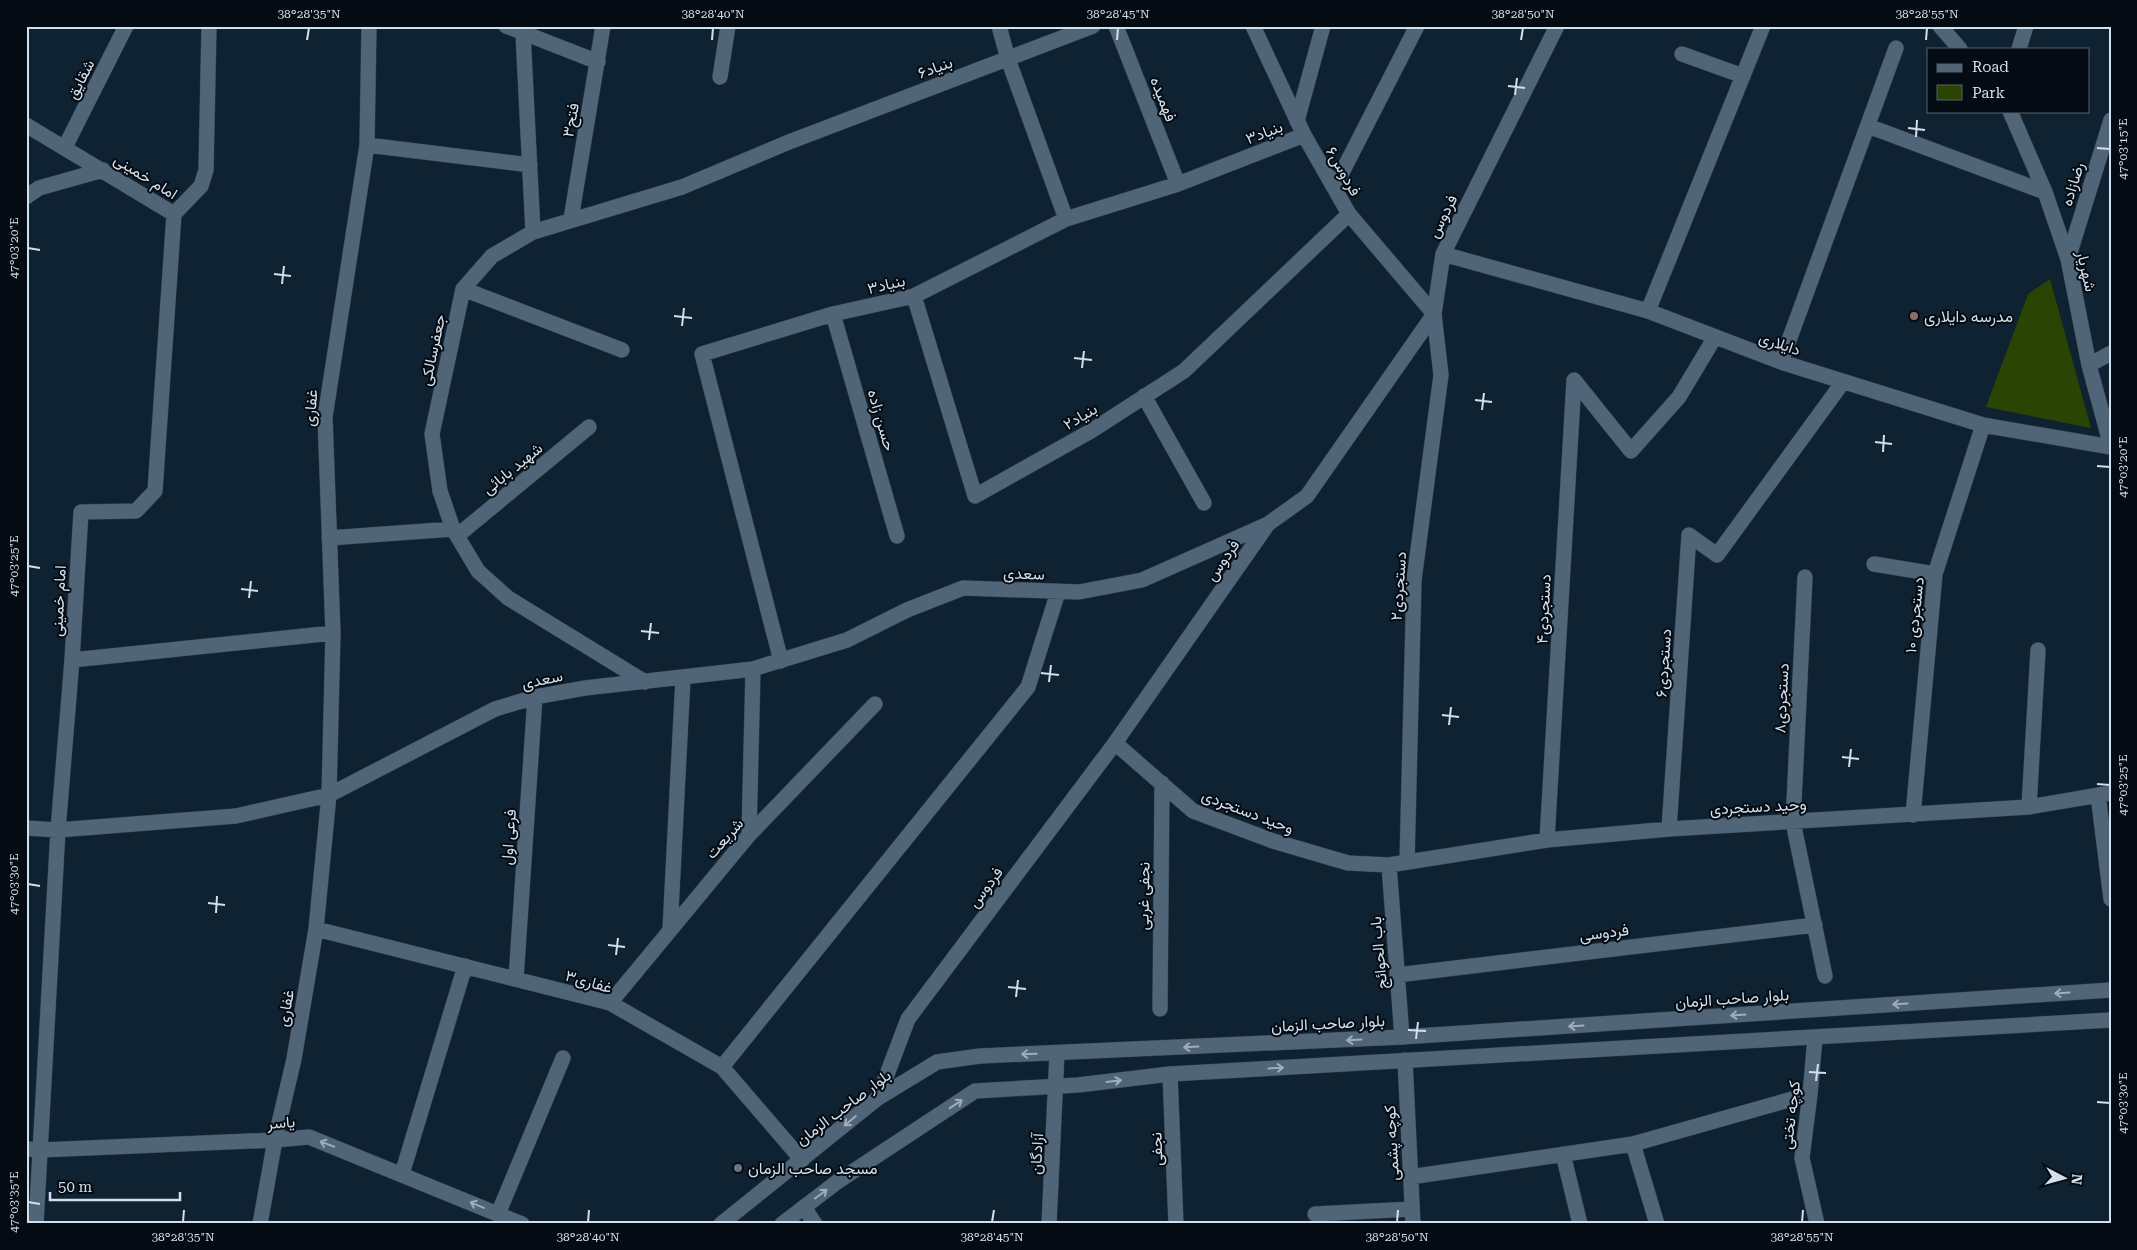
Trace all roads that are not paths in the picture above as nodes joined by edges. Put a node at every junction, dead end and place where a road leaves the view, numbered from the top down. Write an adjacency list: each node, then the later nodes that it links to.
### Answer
1 (126, 26): 34 (street, شقایق)
2 (209, 26): 41 (street)
3 (369, 26): 33 (street, غفاری)
4 (506, 26): 17 (street)
5 (603, 26): 23 (street, فتح۳)
6 (728, 26): 25 (street)
7 (999, 26): 22 (street)
8 (1093, 26): 22 (street, بنیاد۶)
9 (1116, 26): 37 (street, فهمیده)
10 (1253, 26): 27 (street, فردوس۶)
11 (1323, 26): 27 (street)
12 (1417, 26): 38 (street)
13 (1557, 26): 46 (street, فردوس)
14 (1763, 26): 24 (street)
15 (1940, 26): 19 (street)
16 (2026, 26): 20 (street)
17 (523, 33): 23 (street); 35 (street)
18 (1896, 48): 30 (street)
19 (1959, 48)
20 (2018, 48)
21 (1682, 54): 24 (street)
22 (1008, 59): 32 (street, بنیاد۶); 44 (street)
23 (598, 62): 43 (street, فتح۳)
24 (1743, 76): 50 (street)
25 (720, 77)
26 (2010, 112): 39 (street, شهریار)
27 (1297, 120): 31 (street, فردوس۶)
28 (2111, 120): 47 (street, رضازاده)
29 (26, 125): 34 (street, امام خمینی)
30 (1868, 126): 39 (street); 56 (street)
31 (1304, 136): 37 (street, بنیاد۳); 38 (street, فردوس۶)
32 (789, 142): 43 (street, جعفرسالکی)
33 (367, 145): 35 (street); 67 (street, غفاری)
34 (65, 147): 36 (street, امام خمینی)
35 (530, 165): 45 (street)
36 (103, 170): 40 (street); 41 (street, امام خمینی)
37 (1178, 184): 44 (street, بنیاد۳)
38 (1334, 188): 42 (street, فردوس۶)
39 (2046, 192): 47 (street, شهریار)
40 (26, 197)
41 (174, 214): 74 (street, امام خمینی)
42 (1349, 214): 52 (street, فردوس۶); 59 (street, بنیاد۲)
43 (571, 219): 45 (street, جعفرسالکی)
44 (1066, 219): 49 (street, بنیاد۳)
45 (534, 232): 48 (street, جعفرسالکی)
46 (1443, 254): 50 (street, دایلاری); 52 (street, فردوس)
47 (2068, 259): 57 (street, شهریار)
48 (463, 289): 54 (street); 65 (street, جعفرسالکی)
49 (914, 296): 51 (street, بنیاد۳); 59 (street, بنیاد۲)
50 (1648, 312): 53 (street, دایلاری)
51 (833, 314): 66 (street, حسن زاده); 75 (street, بنیاد۳)
52 (1434, 314): 64 (street, فردوس); 93 (street, دستجردی۲)
53 (1715, 337): 56 (street, دایلاری); 92 (street, دستجردی۴)
54 (622, 350)
55 (2111, 353): 57 (street)
56 (1781, 362): 58 (street, دایلاری)
57 (2089, 365): 62 (street, شهریار)
58 (1843, 382): 60 (street, دایلاری); 89 (street, دستجردی۶)
59 (1144, 396): 63 (street)
60 (1983, 425): 62 (street, دایلاری); 69 (street, دستجردی ۱۰)
61 (589, 427): 65 (street, شهید بابائی)
62 (2111, 446)
63 (1204, 503)
64 (1268, 524): 71 (street, سعدی); 81 (street, فردوس)
65 (455, 533): 67 (street); 78 (street, جعفرسالکی)
66 (896, 536)
67 (329, 538): 72 (street, غفاری)
68 (1874, 564): 69 (street)
69 (1935, 574): 86 (street, دستجردی ۱۰)
70 (1805, 577): 87 (street, دستجردی۸)
71 (1058, 592): 75 (street, سعدی); 112 (street)
72 (333, 633): 74 (street); 84 (street, غفاری)
73 (2038, 650): 85 (street)
74 (72, 660): 90 (street, امام خمینی)
75 (782, 661): 76 (street, سعدی)
76 (753, 669): 77 (street, سعدی); 91 (street)
77 (683, 678): 78 (street, سعدی); 98 (street)
78 (646, 682): 79 (street, سعدی)
79 (535, 697): 84 (street, سعدی); 102 (street, فرعی اول)
80 (875, 704): 91 (street, شریعت)
81 (1115, 743): 82 (street, وحید دستجردی); 116 (street, فردوس)
82 (1162, 783): 94 (street, وحید دستجردی); 105 (street, نجفی غربی)
83 (2105, 794): 85 (street, وحید دستجردی); 95 (street)
84 (329, 795): 90 (street); 97 (street, غفاری)
85 (2029, 807): 86 (street, وحید دستجردی)
86 (1913, 815): 87 (street, وحید دستجردی)
87 (1793, 822): 89 (street, وحید دستجردی); 96 (street, دستجردی۸)
88 (26, 828): 90 (street)
89 (1669, 828): 92 (street, وحید دستجردی)
90 (58, 830): 119 (street, امام خمینی)
91 (748, 836): 98 (street, شریعت)
92 (1547, 840): 93 (street, وحید دستجردی)
93 (1407, 862): 94 (street, وحید دستجردی)
94 (1389, 865): 100 (street, باب الحوائج)
95 (2111, 899)
96 (1815, 925): 100 (street, فردوسی); 101 (street, دستجردی۸)
97 (316, 929): 99 (street, غفاری۳); 117 (street, غفاری)
98 (670, 930): 104 (street, شریعت)
99 (465, 966): 102 (street, غفاری۳); 122 (street)
100 (1398, 975): 107 (street, باب الحوائج)
101 (1825, 976)
102 (516, 979): 104 (street, غفاری۳)
103 (2111, 990): 107 (street, بلوار صاحب الزمان, one-way to 107)
104 (610, 1003): 112 (street, غفاری۳)
105 (1160, 1009)
106 (2111, 1020): 108 (street)
107 (1402, 1038): 109 (street, بلوار صاحب الزمان, one-way to 109)
108 (1815, 1038): 111 (street); 115 (street, کوچه تختی)
109 (1056, 1053): 114 (street, آزادگان); 116 (street, بلوار صاحب الزمان, one-way to 116)
110 (563, 1058): 125 (street)
111 (1404, 1060): 113 (street, one-way to 111); 123 (street, کوچه پشمی)
112 (722, 1067): 121 (street, غفاری۳)
113 (1170, 1074): 114 (street, one-way to 113); 135 (street, نجفی)
114 (1057, 1086): 124 (street, one-way to 114); 134 (street, آزادگان)
115 (1810, 1094): 118 (street); 138 (street, کوچه تختی)
116 (878, 1098): 121 (street, بلوار صاحب الزمان, one-way to 121)
117 (274, 1140): 119 (street, یاسر); 122 (street, یاسر, one-way to 117); 129 (street, غفاری)
118 (1633, 1144): 120 (street); 137 (street)
119 (34, 1150): 128 (street, امام خمینی)
120 (1563, 1154): 123 (street); 136 (street)
121 (802, 1160): 131 (street, بلوار صاحب الزمان)
122 (402, 1174): 125 (street, یاسر, one-way to 122)
123 (1410, 1177): 127 (street, کوچه پشمی)
124 (804, 1207): 132 (street); 133 (street)
125 (498, 1214): 130 (street, یاسر)
126 (1315, 1214): 127 (street)
127 (1412, 1217)
128 (36, 1224)
129 (260, 1224)
130 (522, 1224)
131 (721, 1224)
132 (782, 1224)
133 (815, 1224)
134 (1049, 1224)
135 (1176, 1224)
136 (1580, 1224)
137 (1657, 1224)
138 (1817, 1224)

